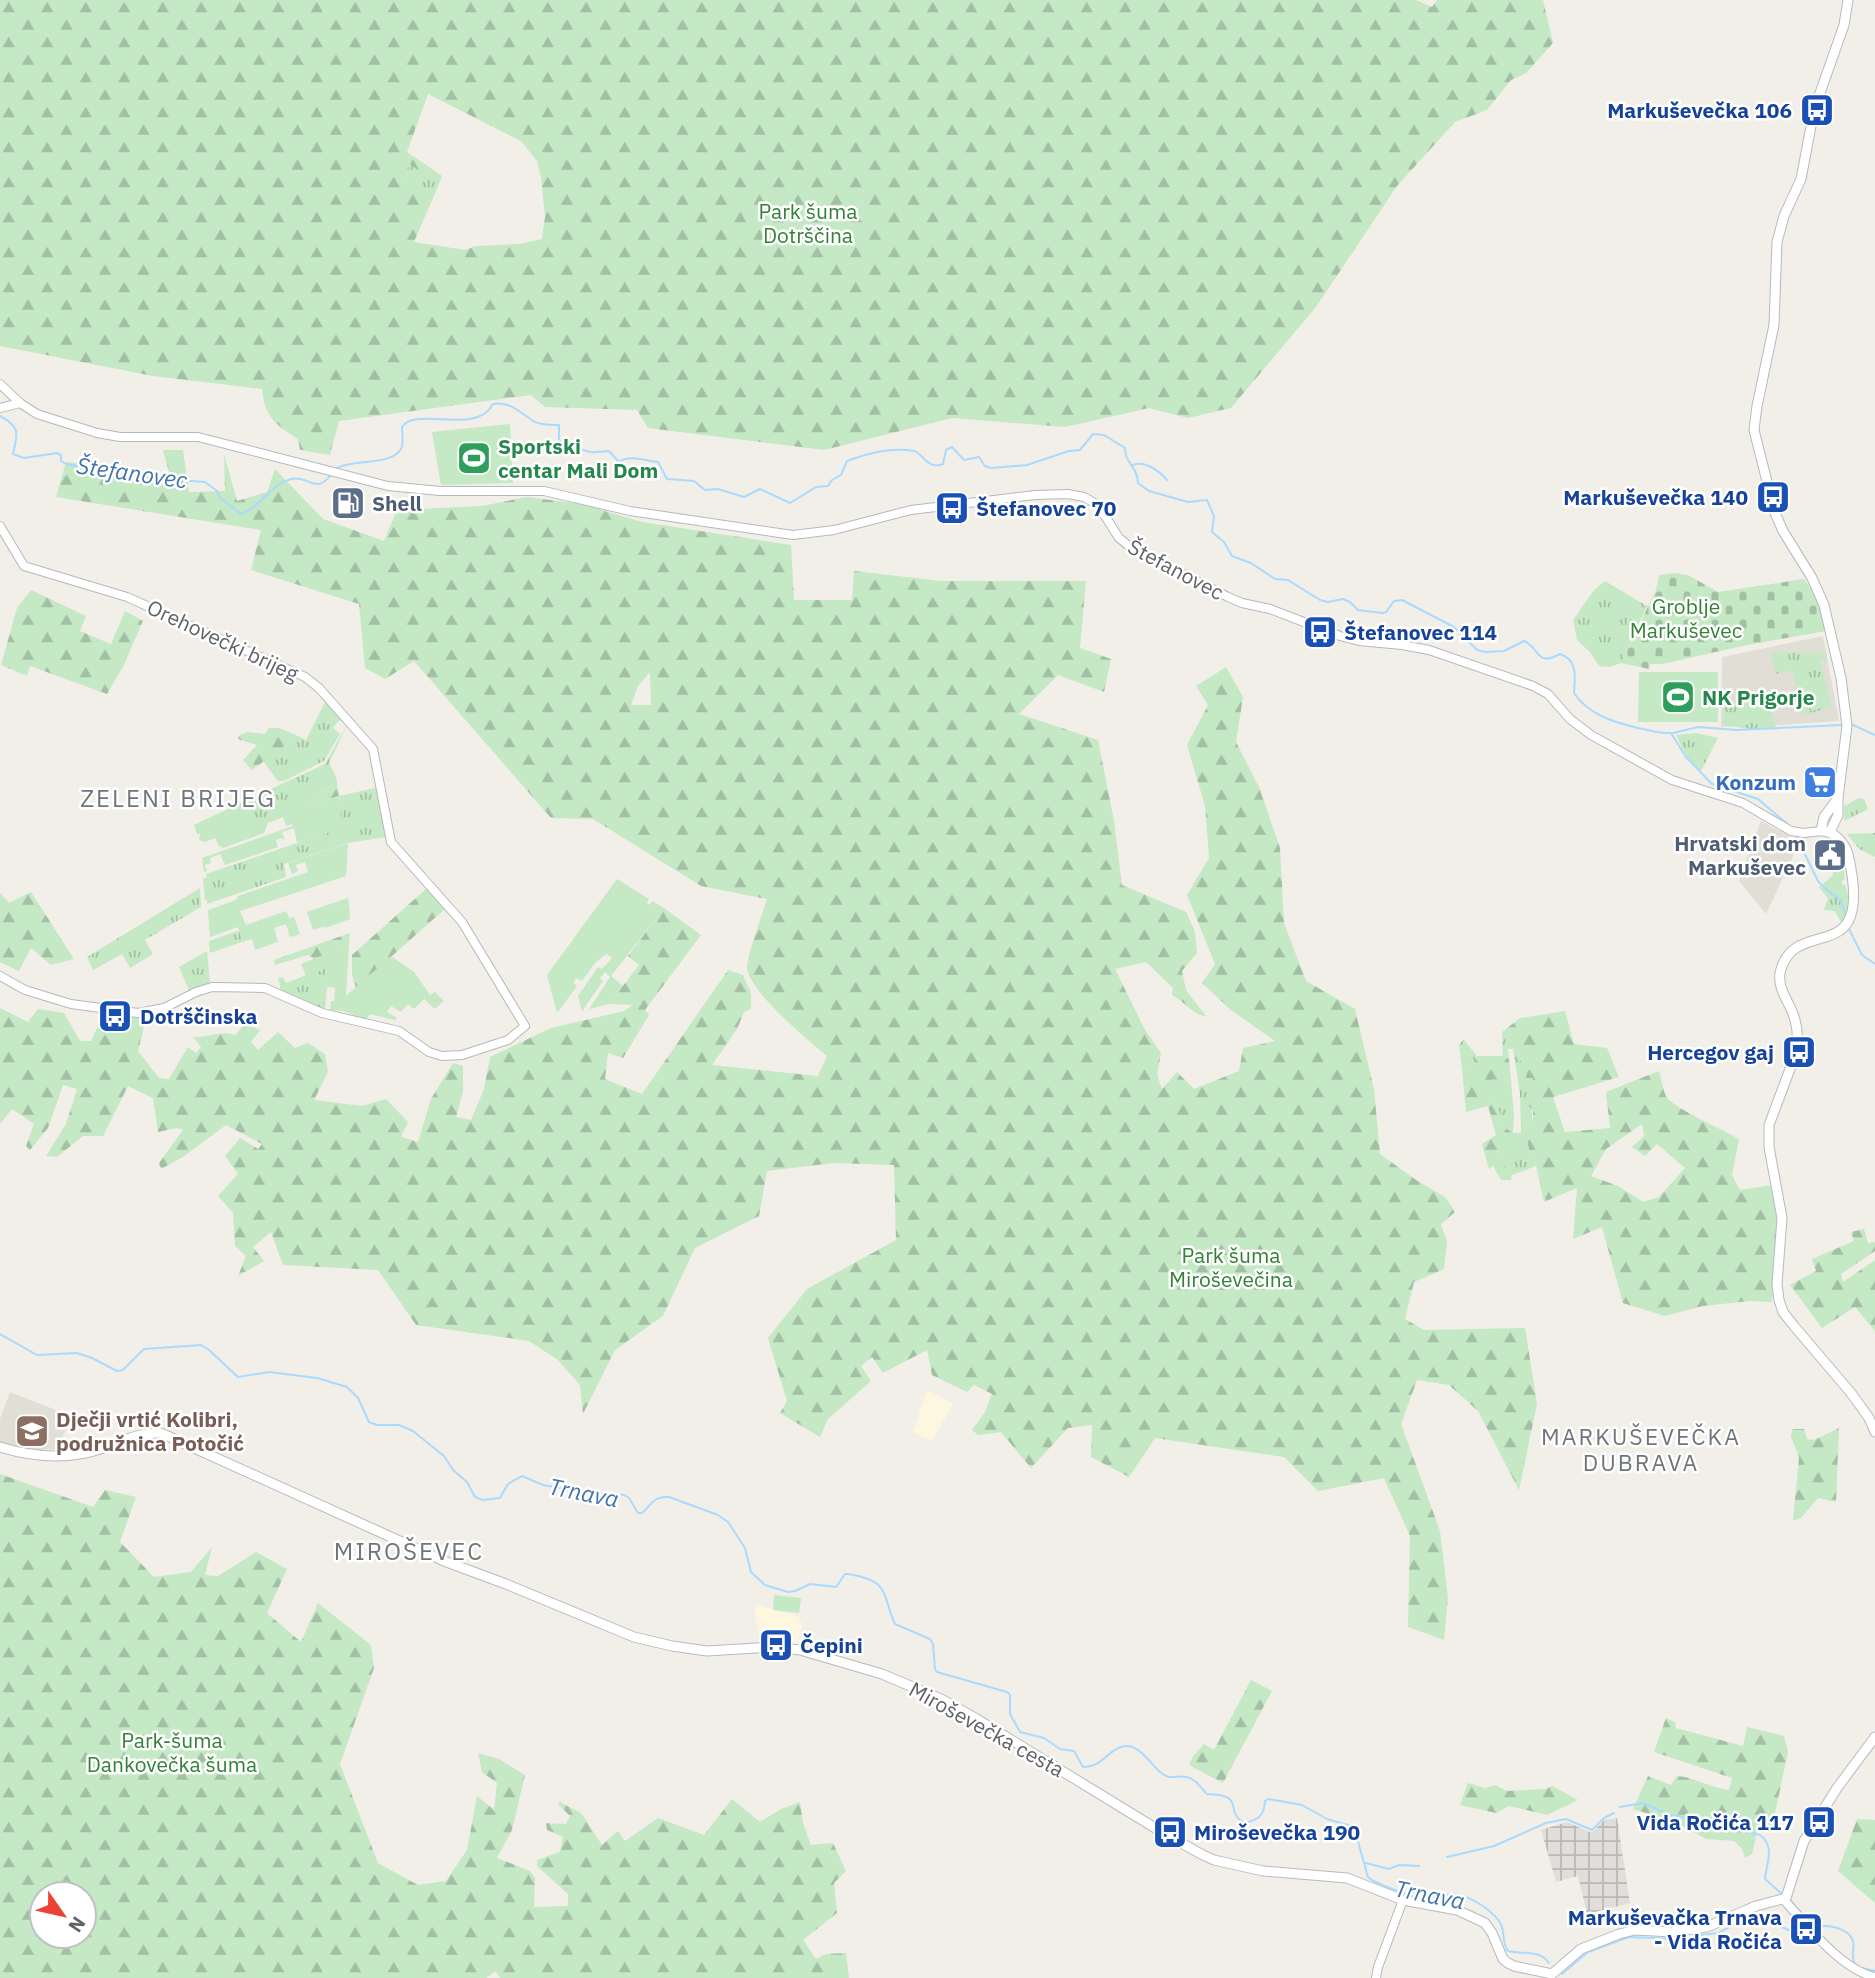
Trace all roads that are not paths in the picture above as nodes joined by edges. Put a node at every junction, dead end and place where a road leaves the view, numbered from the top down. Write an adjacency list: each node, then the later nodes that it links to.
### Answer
1 (1847, 0): 6 (main road)
2 (0, 384): 3 (street, Štefanovec)
3 (20, 403): 4 (street); 9 (street, Štefanovec)
4 (0, 408)
5 (0, 526): 10 (street, Orehovečki brijeg)
6 (1838, 798): 7 (main road); 8 (main road)
7 (1829, 809): 8 (main road); 9 (main road)
8 (1839, 813): 9 (main road)
9 (1826, 832): 11 (main road)
10 (0, 976)
11 (1875, 1432)
12 (0, 1447): 14 (main road, Miroševečka cesta)
13 (1875, 1737): 15 (main road)
14 (1403, 1900): 16 (main road, Miroševečka cesta); 18 (street)
15 (1784, 1900): 16 (main road, Miroševečka cesta); 17 (street)
16 (1554, 1976)
17 (1875, 1977)
18 (1376, 1978)

